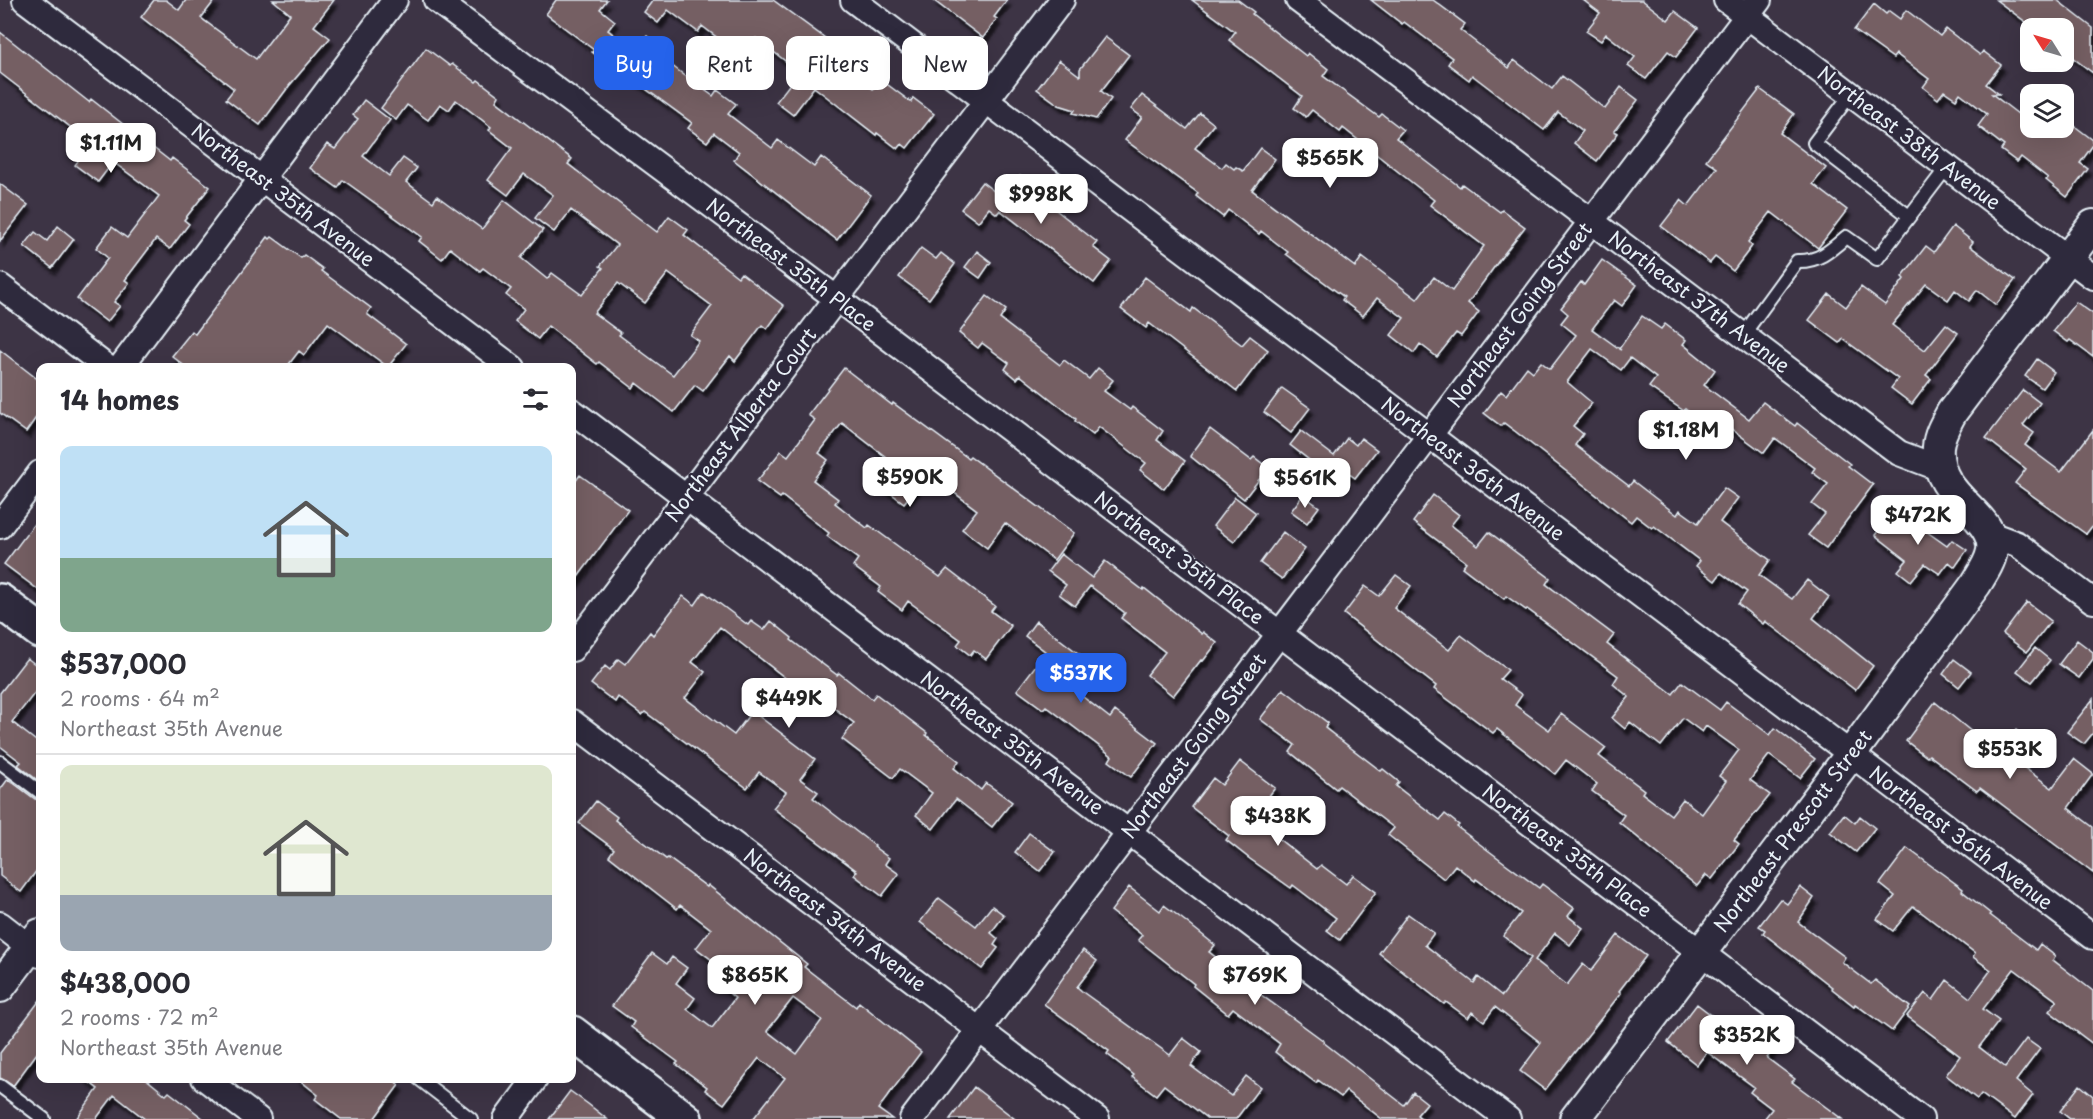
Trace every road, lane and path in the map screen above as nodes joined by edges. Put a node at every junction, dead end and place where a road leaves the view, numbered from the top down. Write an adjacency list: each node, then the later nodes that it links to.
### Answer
1 (24, 0): 12 (street, Northeast 35th Avenue)
2 (395, 0): 12 (street)
3 (436, 0): 19 (street, Northeast 35th Place)
4 (853, 0): 10 (street, Northeast 36th Avenue)
5 (1062, 0): 10 (street, Northeast Alberta Court)
6 (1298, 0): 14 (street, Northeast 37th Avenue)
7 (1726, 0): 8 (street, Northeast 38th Avenue)
8 (1753, 8): 9 (street, Northeast 38th Avenue); 14 (street, Northeast Going Street)
9 (1851, 94): 11 (street, Northeast 38th Avenue); 13 (lane)
10 (986, 101): 19 (street, Northeast Alberta Court); 25 (street, Northeast 36th Avenue)
11 (1947, 166): 13 (lane); 16 (street, Northeast 38th Avenue)
12 (261, 178): 22 (street); 23 (street, Northeast 35th Avenue)
13 (1909, 216): 20 (lane)
14 (1592, 221): 20 (street, Northeast 37th Avenue); 25 (street, Northeast Going Street)
15 (2093, 225): 16 (street)
16 (2068, 258): 17 (street, Northeast 38th Avenue); 26 (street)
17 (2093, 277)
18 (0, 286): 21 (street)
19 (836, 298): 28 (street, Northeast Alberta Court); 34 (street, Northeast 35th Place)
20 (1743, 335): 26 (street, Northeast 37th Avenue)
21 (101, 363)
22 (124, 363)
23 (506, 363)
24 (576, 414): 28 (street, Northeast 35th Avenue)
25 (1429, 435): 34 (street, Northeast Going Street); 37 (street, Northeast 36th Avenue)
26 (1941, 469): 30 (street)
27 (36, 478): 29 (street)
28 (686, 498): 35 (street, Northeast Alberta Court); 40 (street, Northeast 35th Avenue)
29 (0, 526)
30 (1990, 534): 32 (street); 37 (street, Northeast Prescott Street)
31 (0, 601): 33 (main road)
32 (2093, 601)
33 (36, 628)
34 (1279, 633): 40 (street, Northeast Going Street); 45 (street, Northeast 35th Place)
35 (576, 644)
36 (576, 725): 47 (street, Northeast 34th Avenue)
37 (1851, 754): 42 (street, Northeast 36th Avenue); 45 (street, Northeast Prescott Street)
38 (0, 762): 39 (lane)
39 (36, 789)
40 (1129, 832): 47 (street, Northeast Going Street); 60 (street, Northeast 35th Avenue)
41 (0, 924): 43 (street)
42 (2093, 937)
43 (36, 944)
44 (36, 946): 46 (street)
45 (1701, 953): 61 (street, Northeast Prescott Street); 62 (street, Northeast 35th Place)
46 (0, 987)
47 (980, 1030): 58 (street, Northeast Going Street); 59 (street, Northeast 34th Avenue)
48 (576, 1036): 57 (main road)
49 (211, 1083): 54 (street)
50 (424, 1083): 55 (lane)
51 (532, 1083): 56 (street)
52 (0, 1086): 53 (lane)
53 (44, 1119)
54 (258, 1119)
55 (471, 1119)
56 (506, 1119)
57 (686, 1119)
58 (912, 1119)
59 (1097, 1119)
60 (1508, 1119)
61 (1575, 1119)
62 (1921, 1119)

